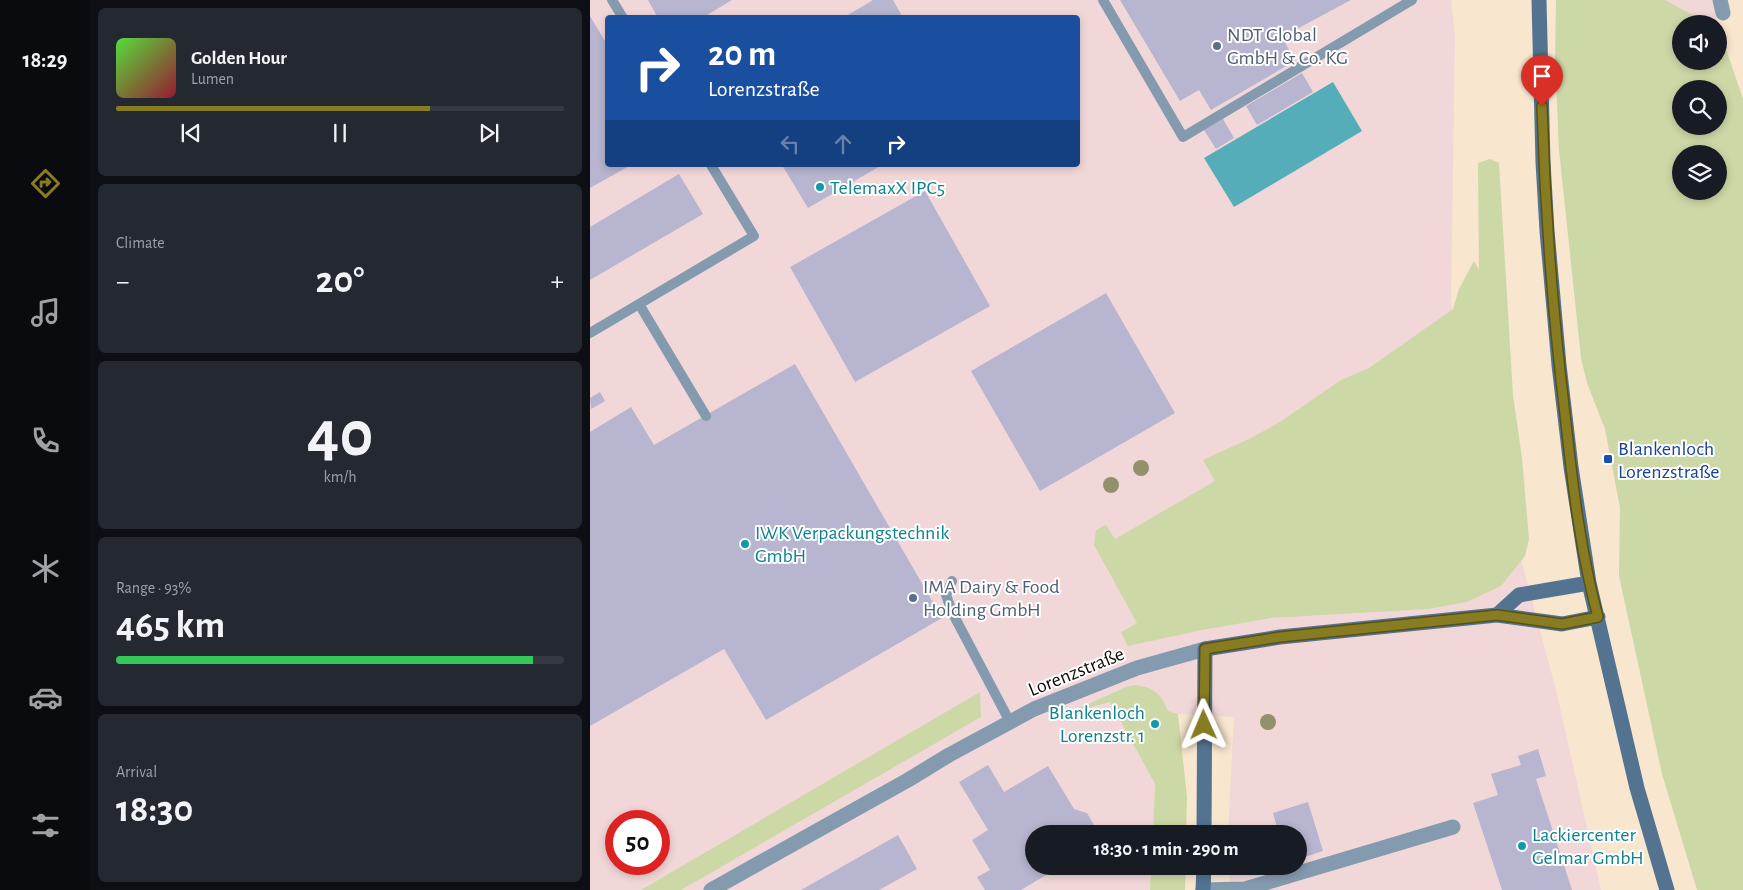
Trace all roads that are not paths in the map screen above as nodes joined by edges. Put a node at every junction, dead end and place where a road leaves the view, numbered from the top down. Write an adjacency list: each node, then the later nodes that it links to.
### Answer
1 (612, 0): 5 (lane)
2 (1103, 0): 3 (lane)
3 (1412, 0)
4 (1539, 0): 11 (main road)
5 (621, 15)
6 (712, 167): 7 (lane)
7 (639, 304): 8 (lane); 9 (lane)
8 (590, 333)
9 (706, 416)
10 (952, 581): 15 (lane)
11 (1588, 583): 12 (main road); 13 (main road)
12 (1497, 615): 13 (main road, Lorenzstraße); 14 (main road, Lorenzstraße)
13 (1598, 617): 21 (main road)
14 (1205, 649): 15 (street, Lorenzstraße); 16 (main road)
15 (1010, 722): 19 (street, Lorenzstraße)
16 (1204, 825)
17 (1453, 827): 20 (street)
18 (1204, 875): 20 (main road)
19 (711, 890)
20 (1203, 890)
21 (1667, 890)

